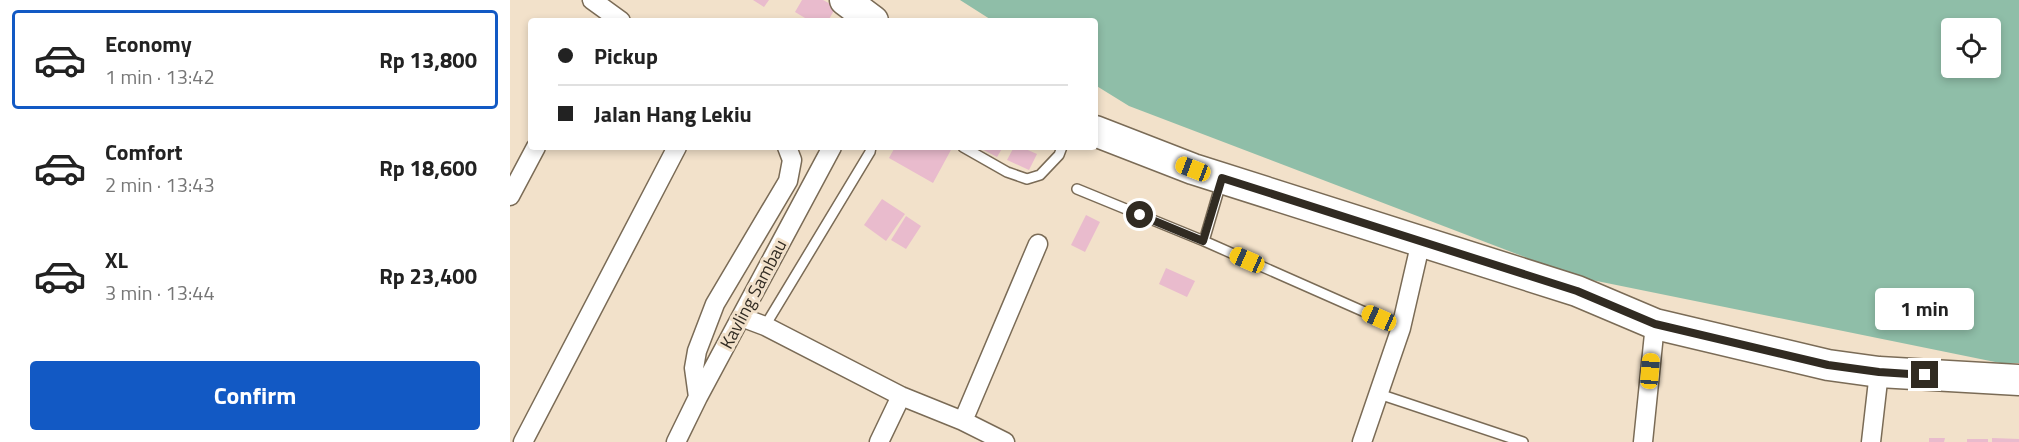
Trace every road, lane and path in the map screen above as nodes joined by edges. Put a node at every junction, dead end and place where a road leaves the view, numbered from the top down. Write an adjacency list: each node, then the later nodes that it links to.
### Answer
1 (592, 0): 3 (street)
2 (845, 0): 4 (highway)
3 (617, 18)
4 (869, 18)
5 (1098, 132): 13 (highway)
6 (534, 150): 15 (street)
7 (675, 150): 29 (street)
8 (788, 150): 27 (street)
9 (830, 150): 19 (street, Kavling Sambau)
10 (870, 150): 21 (lane)
11 (968, 150): 12 (lane)
12 (1061, 150)
13 (1222, 178): 16 (lane); 17 (highway)
14 (1077, 189): 16 (lane)
15 (510, 196)
16 (1203, 241): 22 (lane)
17 (1421, 241): 20 (highway); 22 (street)
18 (1038, 244): 28 (street)
19 (741, 316): 21 (street); 27 (street, Kavling Sambau)
20 (1655, 324): 23 (highway); 35 (street)
21 (765, 326): 26 (street)
22 (1401, 327): 25 (street)
23 (1879, 372): 24 (highway); 36 (street)
24 (2019, 380)
25 (1378, 393): 33 (street); 34 (lane)
26 (901, 396): 28 (street); 31 (street)
27 (698, 397): 30 (street, Kavling Sambau)
28 (963, 421): 32 (street)
29 (523, 442)
30 (676, 442)
31 (879, 442)
32 (1005, 442)
33 (1362, 442)
34 (1522, 442)
35 (1643, 442)
36 (1871, 442)

